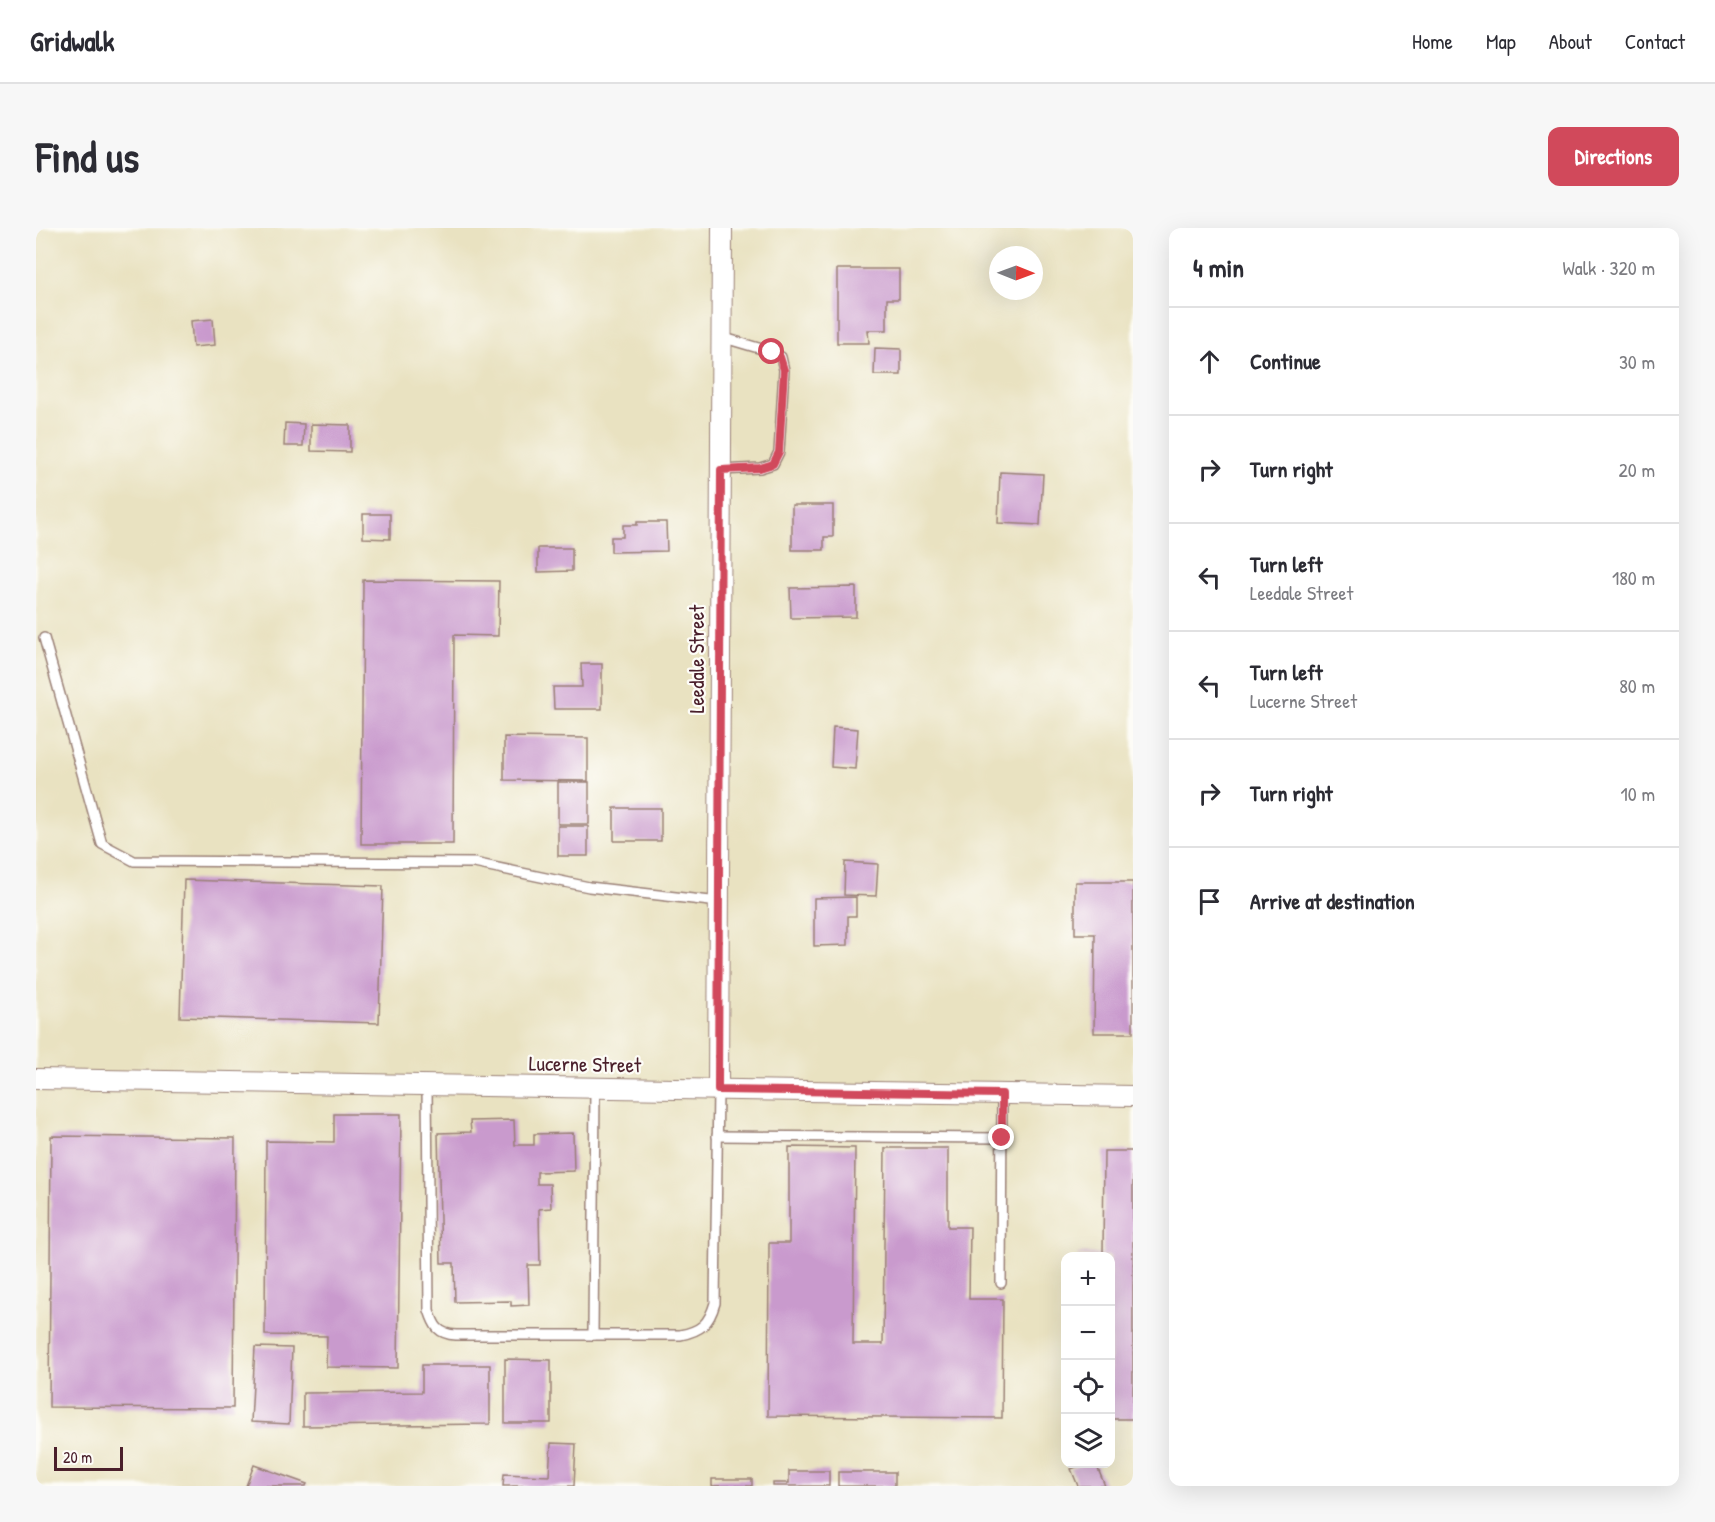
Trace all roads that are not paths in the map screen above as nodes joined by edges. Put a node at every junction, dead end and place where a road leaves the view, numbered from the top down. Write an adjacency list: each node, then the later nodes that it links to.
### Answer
1 (722, 228): 2 (street, Leedale Street)
2 (722, 337): 3 (street, Leedale Street); 3 (lane)
3 (721, 470): 5 (street, Leedale Street)
4 (44, 638): 5 (lane)
5 (719, 902): 9 (street, Leedale Street)
6 (36, 1079): 7 (street, Lucerne Street)
7 (427, 1085): 8 (street, Lucerne Street); 15 (lane)
8 (595, 1088): 9 (street, Lucerne Street); 15 (lane)
9 (718, 1090): 10 (street, Lucerne Street); 12 (lane)
10 (1002, 1094): 11 (street, Lucerne Street); 13 (lane)
11 (1133, 1096)
12 (717, 1136): 13 (lane); 15 (lane)
13 (1002, 1138): 14 (lane)
14 (1000, 1283)
15 (593, 1335)

